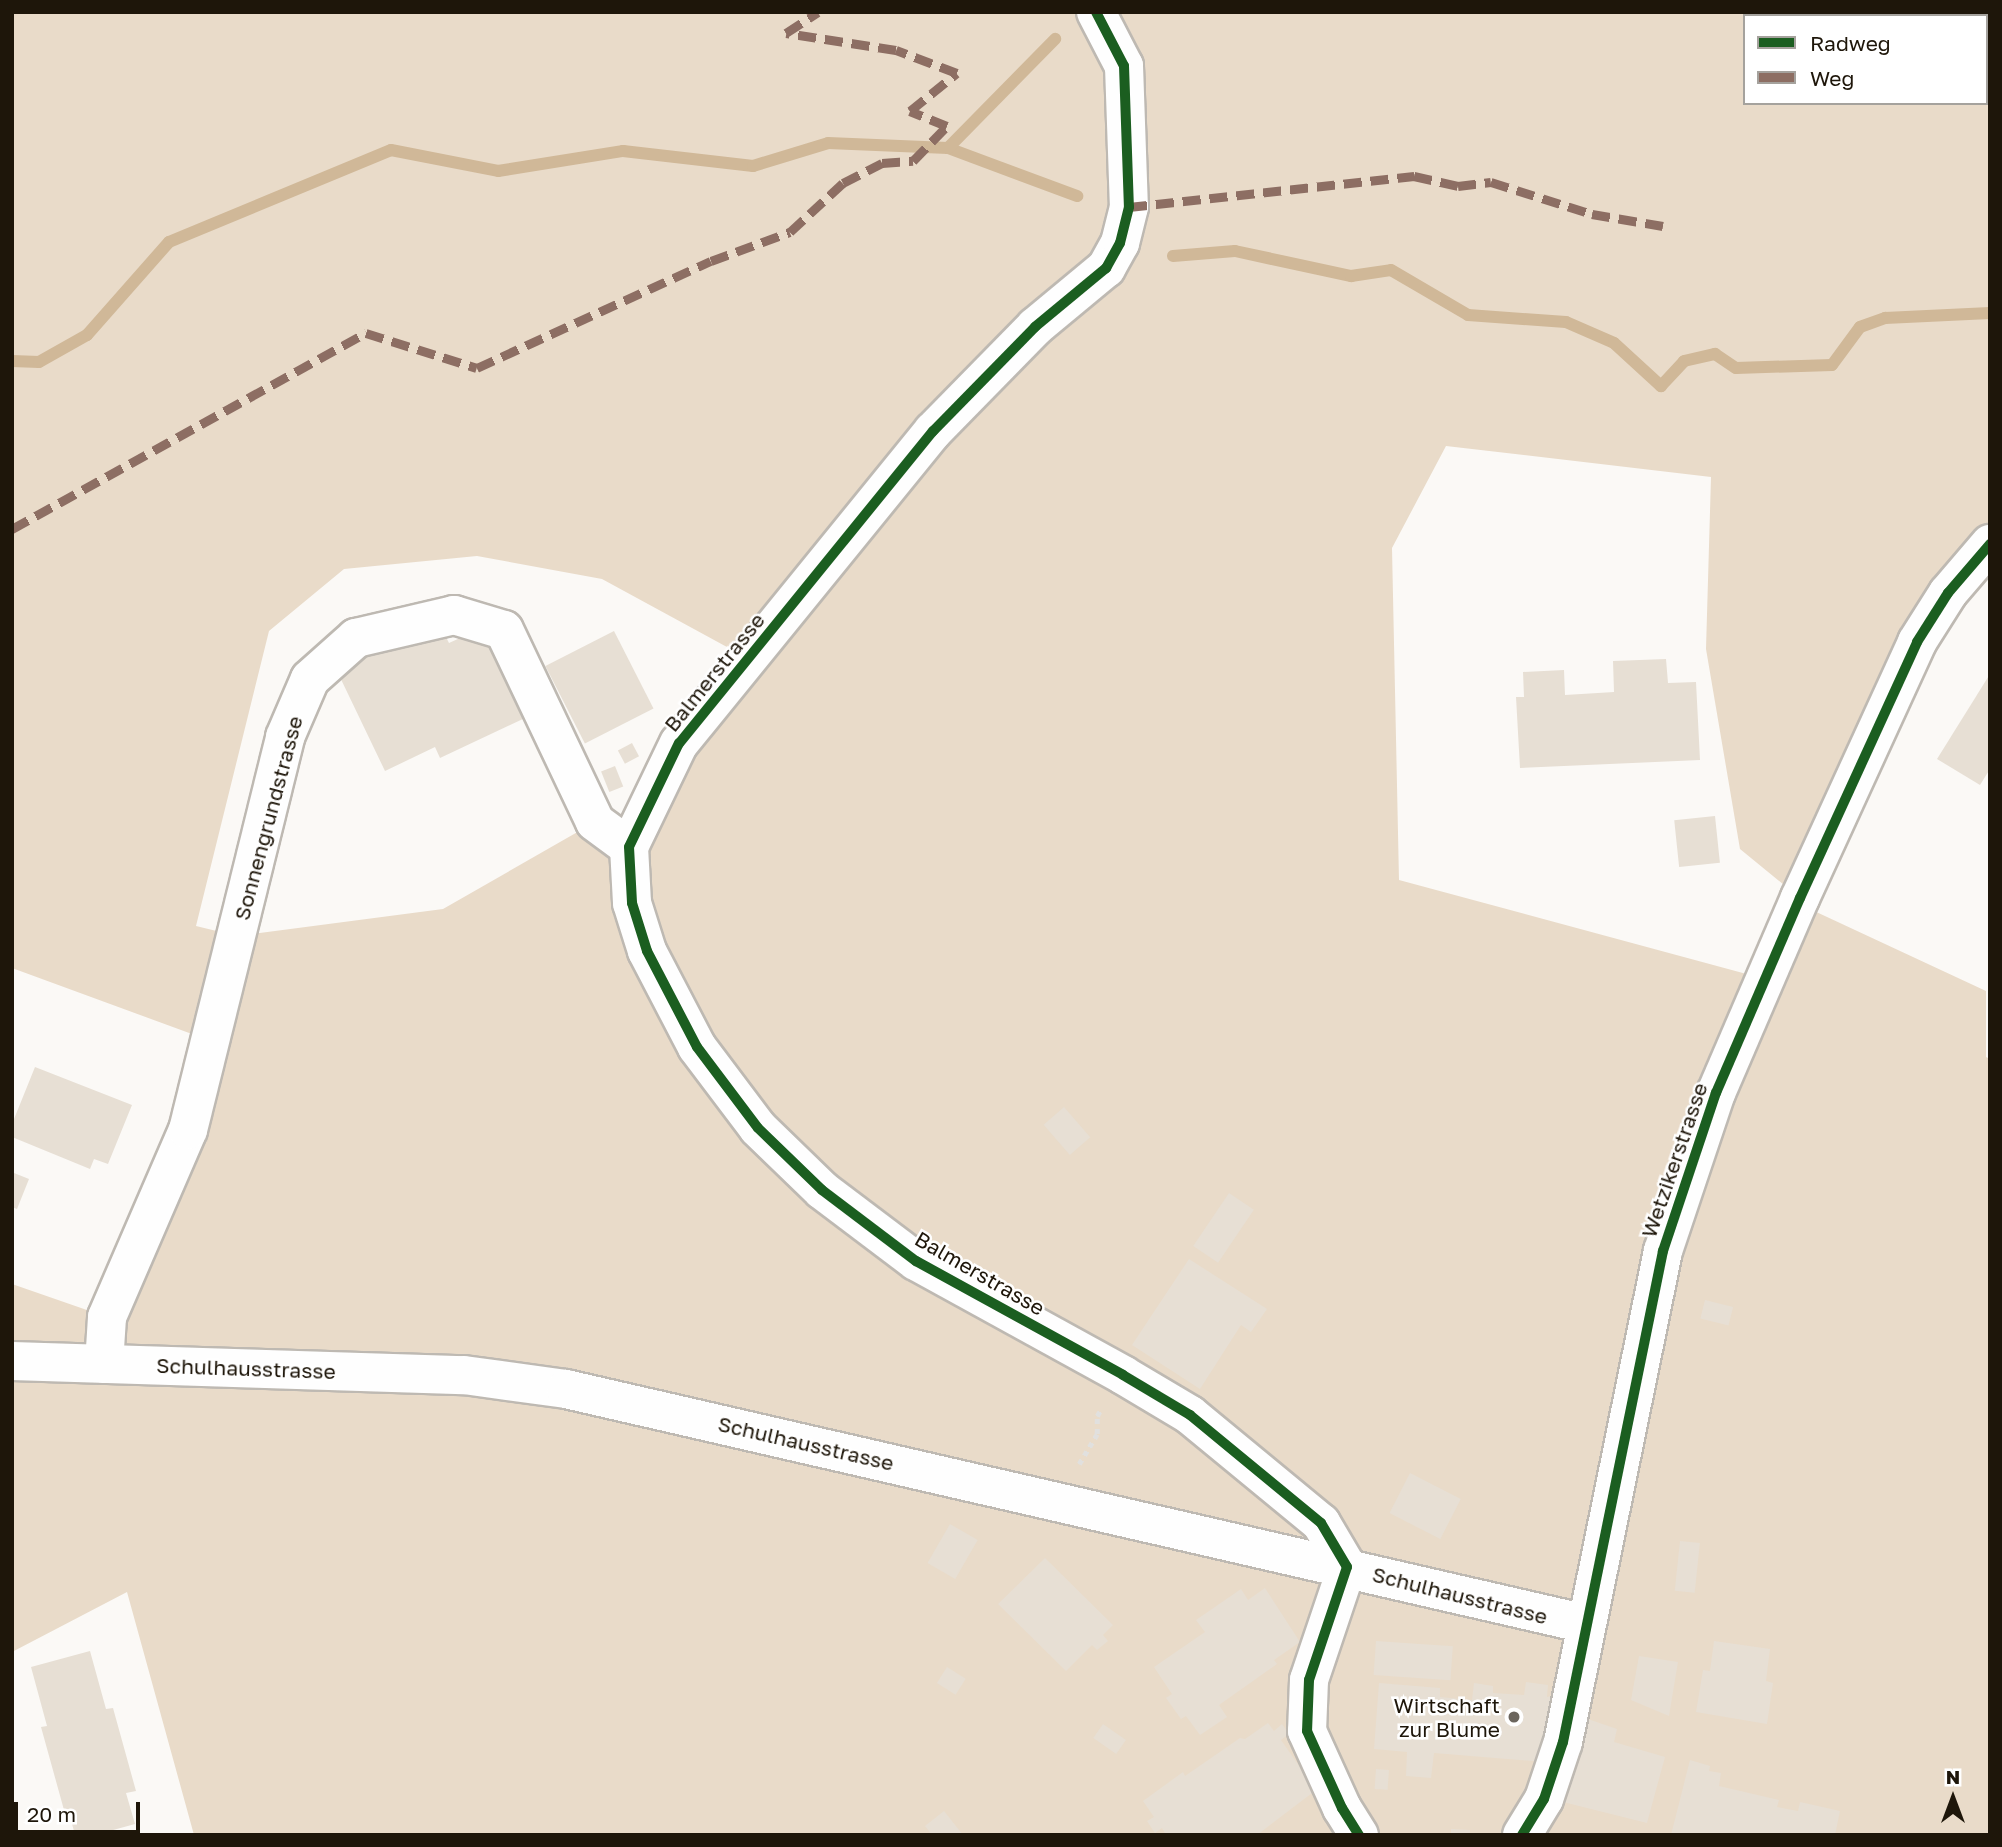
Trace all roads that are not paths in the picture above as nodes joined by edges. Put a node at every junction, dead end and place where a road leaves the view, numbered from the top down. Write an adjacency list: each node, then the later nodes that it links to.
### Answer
1 (1096, 12): 3 (street, Balmerstrasse)
2 (1990, 544): 7 (street, Wetzikerstrasse)
3 (629, 847): 5 (street, Sonnengrundstrasse); 6 (street, Balmerstrasse)
4 (12, 1361): 5 (street, Schulhausstrasse)
5 (104, 1364): 6 (street, Schulhausstrasse)
6 (1348, 1567): 7 (street, Schulhausstrasse); 8 (street)
7 (1586, 1624): 9 (street, Wetzikerstrasse)
8 (1359, 1835)
9 (1522, 1835)

